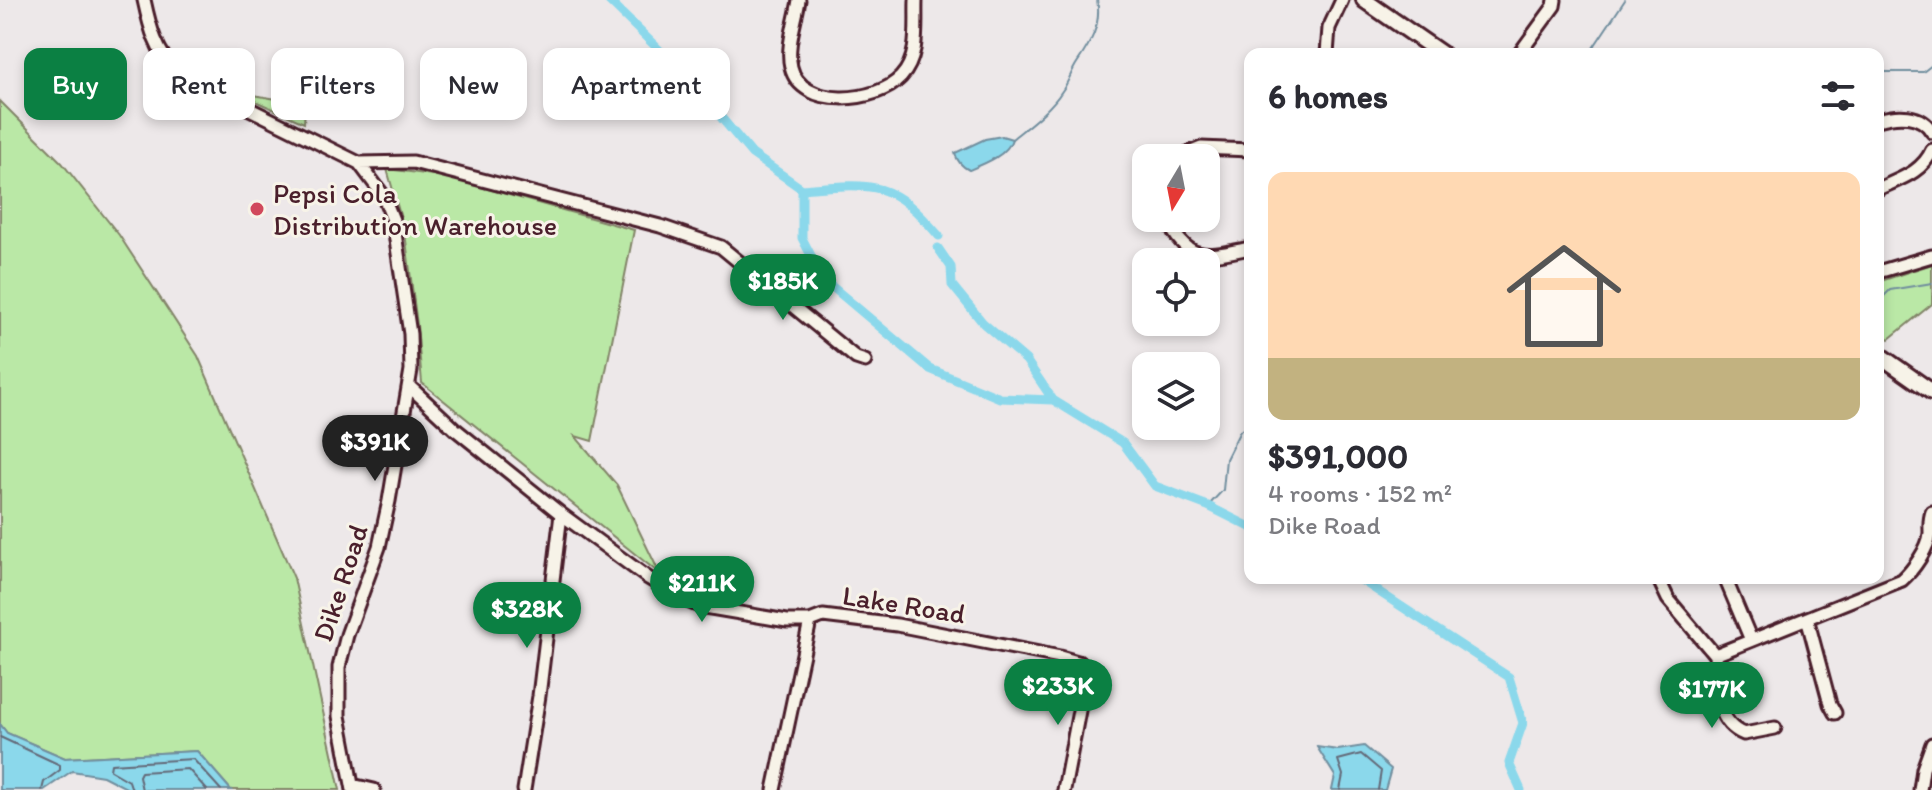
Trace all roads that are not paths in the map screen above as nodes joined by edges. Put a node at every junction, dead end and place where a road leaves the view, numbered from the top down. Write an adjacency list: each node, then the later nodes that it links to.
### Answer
1 (144, 0): 15 (street)
2 (799, 0): 3 (street)
3 (916, 0)
4 (1342, 0): 7 (street)
5 (1364, 0): 8 (main road)
6 (1555, 0): 9 (street)
7 (1327, 48)
8 (1433, 48)
9 (1523, 48)
10 (1884, 119): 11 (street)
11 (1932, 132)
12 (1220, 149): 13 (street)
13 (1244, 150)
14 (1932, 150): 16 (street)
15 (359, 163): 22 (street); 23 (street, Dike Road)
16 (1884, 186)
17 (1174, 232): 18 (street)
18 (1244, 249)
19 (1932, 256): 20 (street)
20 (1884, 270)
21 (1884, 358): 24 (main road)
22 (865, 361)
23 (409, 386): 26 (street, Lake Road); 37 (street, Dike Road)
24 (1932, 392)
25 (1932, 512): 27 (street)
26 (561, 514): 31 (street, Lake Road); 39 (street)
27 (1931, 535): 30 (street)
28 (1661, 584): 33 (street)
29 (1728, 584): 32 (street)
30 (1807, 618): 32 (street); 34 (street)
31 (810, 621): 40 (street); 41 (street, Lake Road)
32 (1751, 640): 33 (street)
33 (1715, 655): 35 (street)
34 (1835, 713)
35 (1775, 728)
36 (1932, 745): 42 (street)
37 (352, 788): 38 (street)
38 (374, 790)
39 (524, 790)
40 (774, 790)
41 (1064, 790)
42 (1920, 790)

